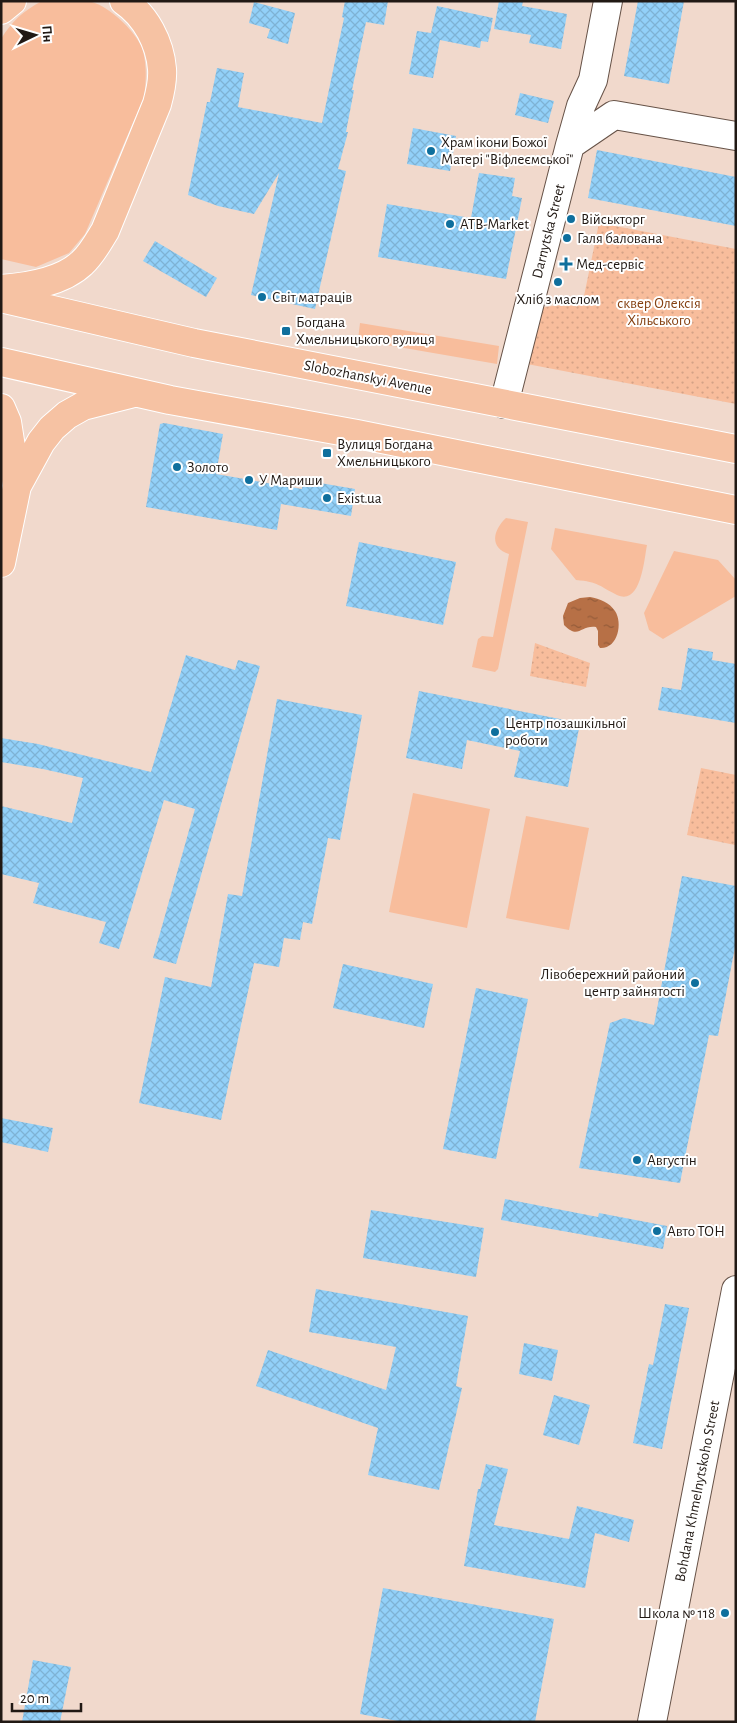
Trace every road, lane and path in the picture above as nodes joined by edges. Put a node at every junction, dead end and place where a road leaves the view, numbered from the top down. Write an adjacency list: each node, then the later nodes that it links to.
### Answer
1 (12, 1): 4 (main road)
2 (608, 1): 6 (street, Darnytska Street)
3 (132, 4): 7 (main road)
4 (1, 10)
5 (736, 136): 6 (street)
6 (570, 145): 11 (street, Darnytska Street)
7 (1, 289)
8 (1, 298): 11 (main road, Slobozhanskyi Avenue)
9 (1, 362): 10 (main road)
10 (136, 392): 14 (main road); 15 (main road)
11 (504, 404): 13 (main road, Slobozhanskyi Avenue)
12 (1, 408): 14 (main road)
13 (736, 449)
14 (17, 486): 16 (main road)
15 (736, 510)
16 (1, 563)
17 (736, 1290): 18 (street, Bohdana Khmelnytskoho Street)
18 (652, 1722)

